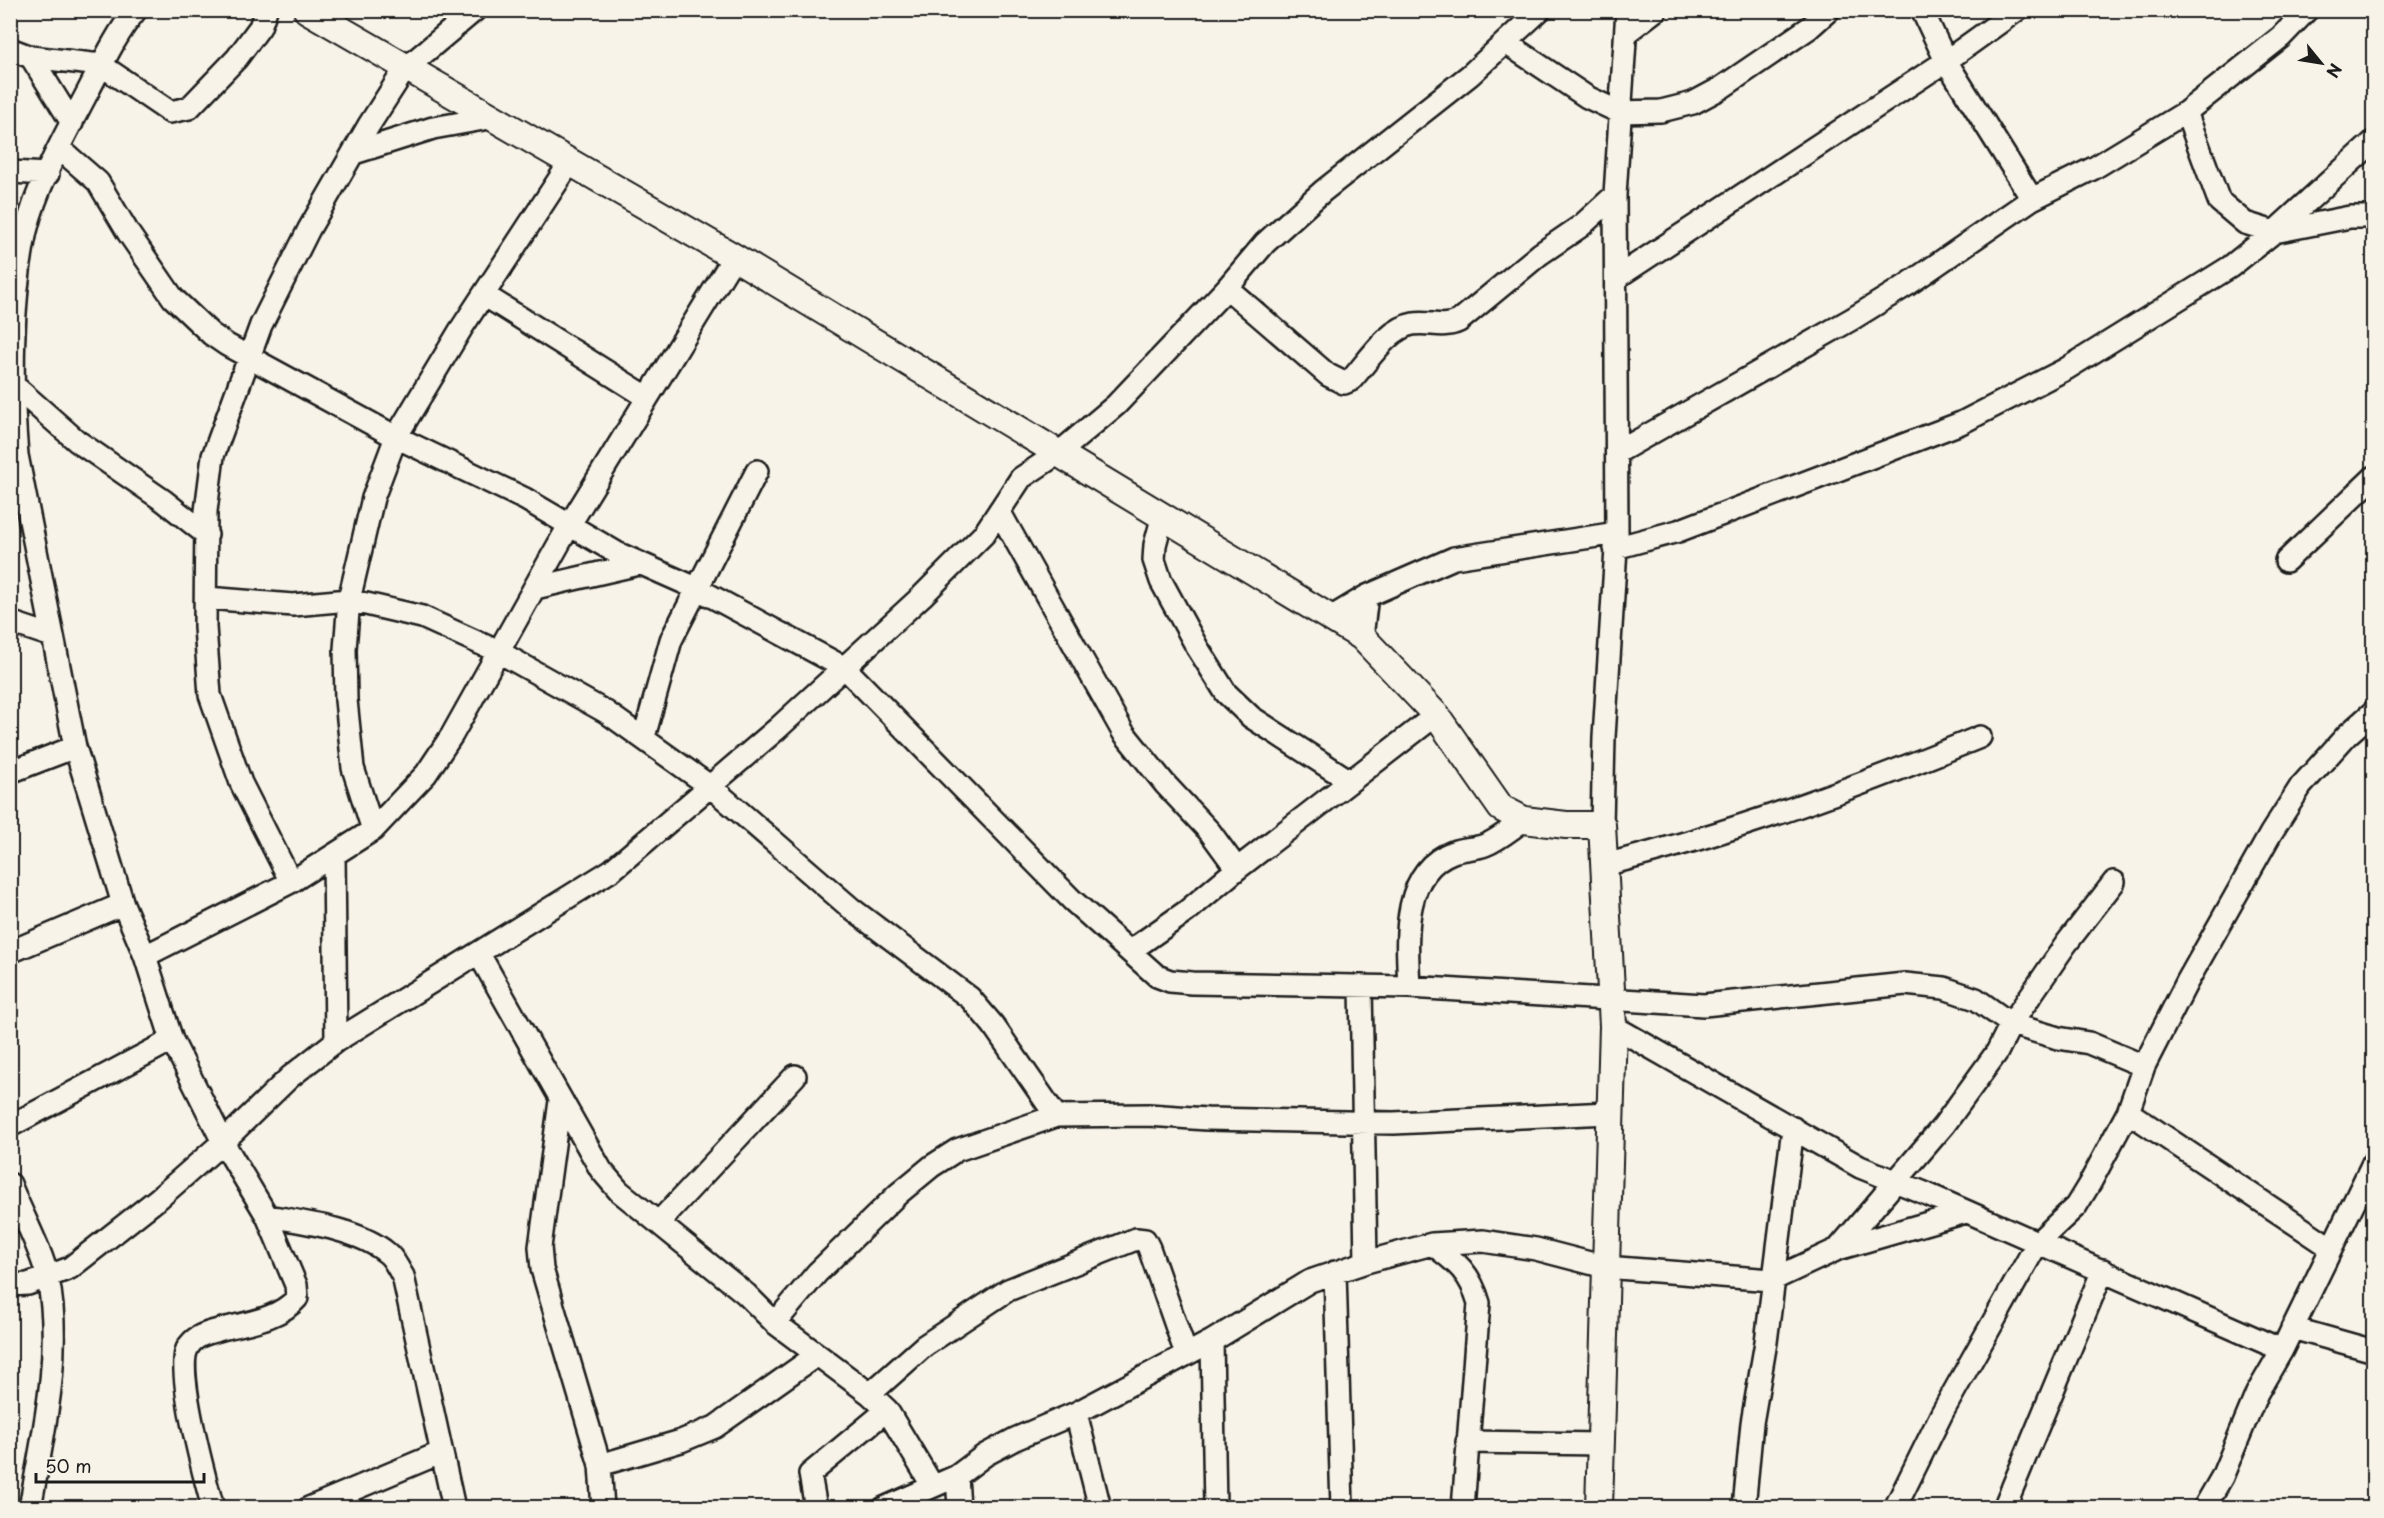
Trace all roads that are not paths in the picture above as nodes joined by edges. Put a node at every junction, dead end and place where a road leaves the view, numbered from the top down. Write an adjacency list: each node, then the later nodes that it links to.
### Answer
1 (136, 10): 17 (street)
2 (266, 10): 17 (street)
3 (307, 10): 18 (street)
4 (475, 10): 18 (street)
5 (1540, 10): 13 (street)
6 (1627, 10): 12 (street)
7 (1656, 10): 12 (street)
8 (1829, 10): 19 (street)
9 (1922, 10): 16 (street)
10 (2017, 10): 16 (street)
11 (2307, 10): 20 (street)
12 (1626, 33): 19 (street)
13 (1506, 43): 19 (street); 35 (street)
14 (10, 50): 15 (street)
15 (31, 57): 17 (street); 22 (street)
16 (1946, 61): 30 (street); 34 (street)
17 (101, 65): 22 (street)
18 (405, 69): 21 (street); 25 (street)
19 (1619, 112): 29 (street)
20 (2186, 112): 30 (street); 32 (street)
21 (489, 118): 25 (street); 26 (street)
22 (72, 123): 24 (street)
23 (2373, 141): 32 (street)
24 (60, 149): 28 (street); 38 (street)
25 (354, 153): 38 (street)
26 (569, 164): 33 (street); 36 (street)
27 (10, 172): 28 (street)
28 (48, 174): 37 (street)
29 (1615, 195): 34 (street); 35 (street)
30 (2032, 199): 43 (street)
31 (2373, 217): 32 (street)
32 (2274, 232): 50 (street)
33 (734, 257): 40 (street); 42 (street)
34 (1616, 278): 43 (street)
35 (1227, 288): 42 (street)
36 (484, 295): 40 (street); 41 (street)
37 (14, 311): 39 (street)
38 (249, 359): 41 (street); 49 (street)
39 (12, 382): 49 (street); 60 (street)
40 (647, 397): 48 (street)
41 (396, 437): 48 (street); 57 (street)
42 (1060, 452): 46 (street); 47 (street)
43 (1618, 452): 50 (street)
44 (757, 471): 54 (street)
45 (2373, 477): 51 (street)
46 (999, 511): 63 (street); 77 (street)
47 (1163, 515): 58 (street); 70 (street)
48 (570, 524): 52 (street); 53 (street)
49 (207, 535): 56 (street)
50 (1616, 540): 55 (street); 73 (street)
51 (2286, 561)
52 (639, 564): 53 (street); 54 (street)
53 (535, 588): 62 (street)
54 (696, 588): 63 (street); 66 (street)
55 (1367, 596): 58 (street); 61 (street)
56 (207, 598): 57 (street); 78 (street)
57 (349, 600): 62 (street); 74 (street)
58 (1332, 617): 61 (street)
59 (10, 622): 60 (street)
60 (52, 636): 68 (street)
61 (1362, 637): 65 (street)
62 (499, 652): 66 (street); 74 (street)
63 (845, 668): 71 (street); 81 (street)
64 (2373, 711): 92 (street)
65 (1436, 715): 70 (street); 72 (street)
66 (644, 737): 71 (street)
67 (1980, 737): 76 (street)
68 (75, 747): 69 (street); 80 (street)
69 (10, 772)
70 (1350, 781): 77 (street)
71 (711, 787): 83 (street); 97 (street)
72 (1524, 820): 73 (street); 86 (street)
73 (1602, 825): 76 (street)
74 (373, 830): 75 (street)
75 (334, 855): 78 (street); 91 (street)
76 (1604, 864): 87 (street)
77 (1237, 869): 81 (street)
78 (291, 882): 84 (street)
79 (2114, 882): 88 (street)
80 (123, 904): 82 (street); 84 (street)
81 (1130, 951): 85 (street)
82 (10, 952)
83 (479, 954): 91 (street); 94 (street)
84 (145, 956): 90 (street)
85 (1361, 986): 86 (street); 98 (street)
86 (1409, 987): 87 (street)
87 (1610, 1001): 88 (street); 89 (street)
88 (2011, 1024): 92 (street); 103 (street)
89 (1613, 1026): 96 (street); 100 (street)
90 (172, 1040): 99 (street); 101 (street)
91 (336, 1041): 101 (street)
92 (2144, 1066): 95 (street)
93 (795, 1076): 108 (street)
94 (560, 1101): 108 (street); 133 (street)
95 (2128, 1112): 109 (street); 111 (street)
96 (1609, 1113): 98 (street); 114 (street)
97 (1056, 1116): 98 (street); 120 (street)
98 (1364, 1121): 113 (street)
99 (10, 1126)
100 (1793, 1128): 103 (street); 118 (street)
101 (223, 1142): 107 (street); 117 (street)
102 (2373, 1161): 105 (street)
103 (1898, 1181): 106 (street); 112 (street)
104 (10, 1184): 117 (street)
105 (2364, 1200): 111 (street)
106 (1966, 1212): 109 (street); 112 (street)
107 (267, 1216): 132 (street); 137 (street)
108 (659, 1222): 120 (street)
109 (2038, 1242): 115 (street); 150 (street)
110 (1432, 1244): 113 (street); 114 (street); 130 (street)
111 (2330, 1247): 121 (street)
112 (1838, 1249): 118 (street)
113 (1366, 1262): 116 (street)
114 (1605, 1268): 118 (street); 131 (street)
115 (2103, 1270): 123 (street); 151 (street)
116 (1335, 1272): 122 (street); 146 (street)
117 (48, 1278): 119 (street); 136 (street)
118 (1772, 1280): 149 (street)
119 (10, 1284)
120 (775, 1323): 126 (street)
121 (2292, 1328): 123 (street); 124 (street)
122 (1212, 1341): 125 (street); 145 (street)
123 (2282, 1350): 152 (street)
124 (2373, 1351)
125 (1186, 1354): 127 (street); 129 (street)
126 (817, 1355): 127 (street); 133 (street)
127 (870, 1394): 128 (street)
128 (887, 1410): 135 (street); 141 (street)
129 (1076, 1413): 134 (street); 144 (street)
130 (1467, 1442): 131 (street); 147 (street)
131 (1600, 1444): 148 (street)
132 (440, 1453): 138 (street); 139 (street)
133 (600, 1465): 140 (street)
134 (957, 1476): 135 (street); 143 (street)
135 (932, 1485): 142 (street)
136 (30, 1508)
137 (213, 1508)
138 (309, 1508)
139 (454, 1508)
140 (603, 1508)
141 (816, 1508)
142 (884, 1508)
143 (959, 1508)
144 (1100, 1508)
145 (1215, 1508)
146 (1342, 1508)
147 (1463, 1508)
148 (1599, 1508)
149 (1744, 1508)
150 (1895, 1508)
151 (2004, 1508)
152 (2204, 1508)

